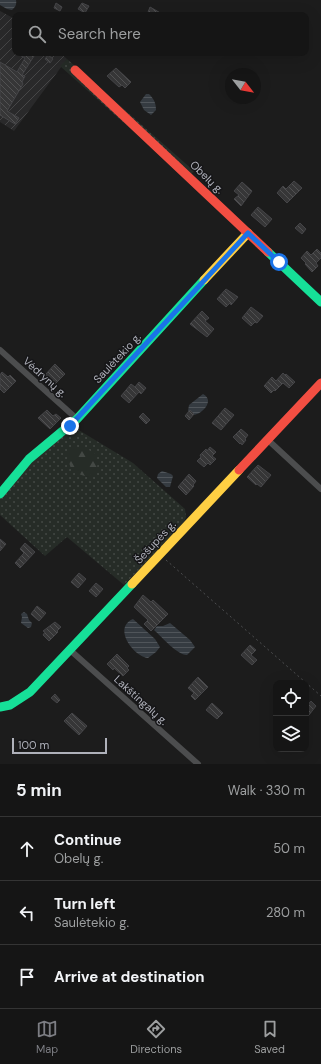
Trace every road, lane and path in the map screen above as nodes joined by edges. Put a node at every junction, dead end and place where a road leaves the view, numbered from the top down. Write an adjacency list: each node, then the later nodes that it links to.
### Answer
1 (75, 70): 2 (street, Obelų g.)
2 (248, 233): 3 (street, Obelų g.); 6 (street, Saulėtekio g.)
3 (321, 302)
4 (0, 350): 6 (street, Vėdrynų g.)
5 (321, 383): 7 (street, Šešupės g.)
6 (77, 419): 9 (street, Saulėtekio g.)
7 (268, 440): 8 (street); 10 (street, Šešupės g.)
8 (321, 489)
9 (0, 494)
10 (160, 554): 11 (street, Šešupės g.); 12 (path)
11 (70, 650): 13 (street, Šešupės g.); 14 (street, Lakštingalų g.)
12 (321, 696)
13 (0, 707)
14 (198, 764)

